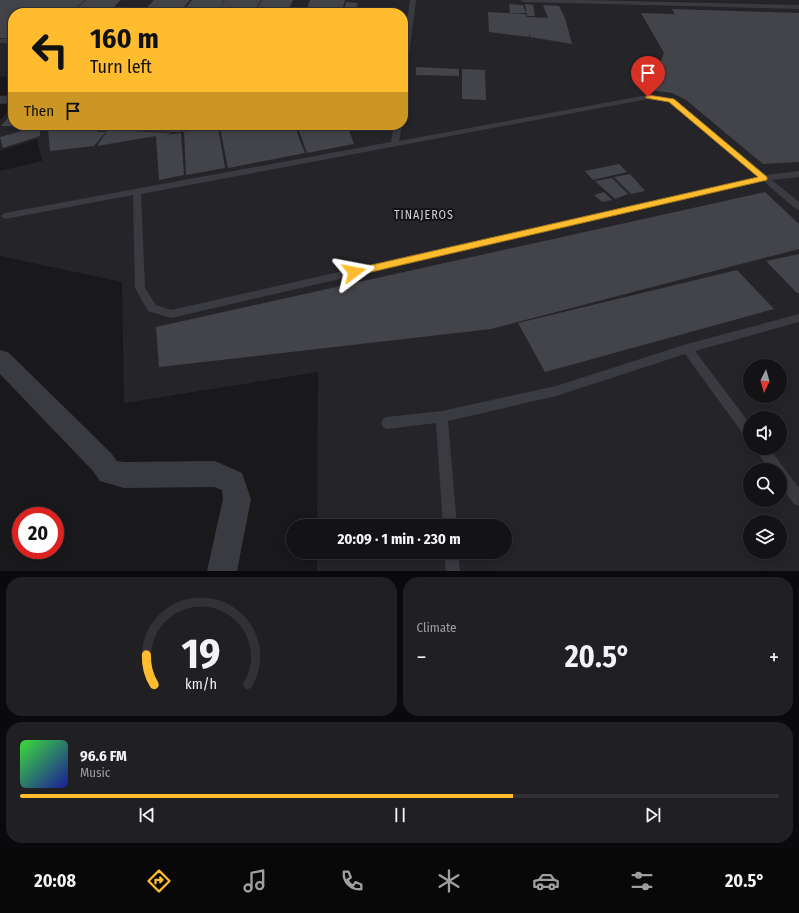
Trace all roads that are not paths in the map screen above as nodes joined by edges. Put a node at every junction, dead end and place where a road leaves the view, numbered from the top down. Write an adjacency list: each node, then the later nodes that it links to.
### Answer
1 (413, 0): 4 (lane)
2 (523, 0): 3 (lane)
3 (799, 7)
4 (408, 31)
5 (397, 130): 6 (lane)
6 (395, 144): 8 (lane); 9 (lane)
7 (799, 174): 8 (lane)
8 (764, 178): 9 (lane); 10 (lane)
9 (137, 193): 11 (lane)
10 (799, 208)
11 (5, 216)
12 (799, 318): 13 (lane)
13 (687, 349): 15 (lane); 17 (lane)
14 (0, 359): 22 (street)
15 (442, 417): 16 (lane); 20 (lane)
16 (387, 424)
17 (743, 425)
18 (787, 483): 19 (lane)
19 (799, 499)
20 (449, 519)
21 (452, 559): 23 (lane)
22 (222, 571)
23 (453, 571)

